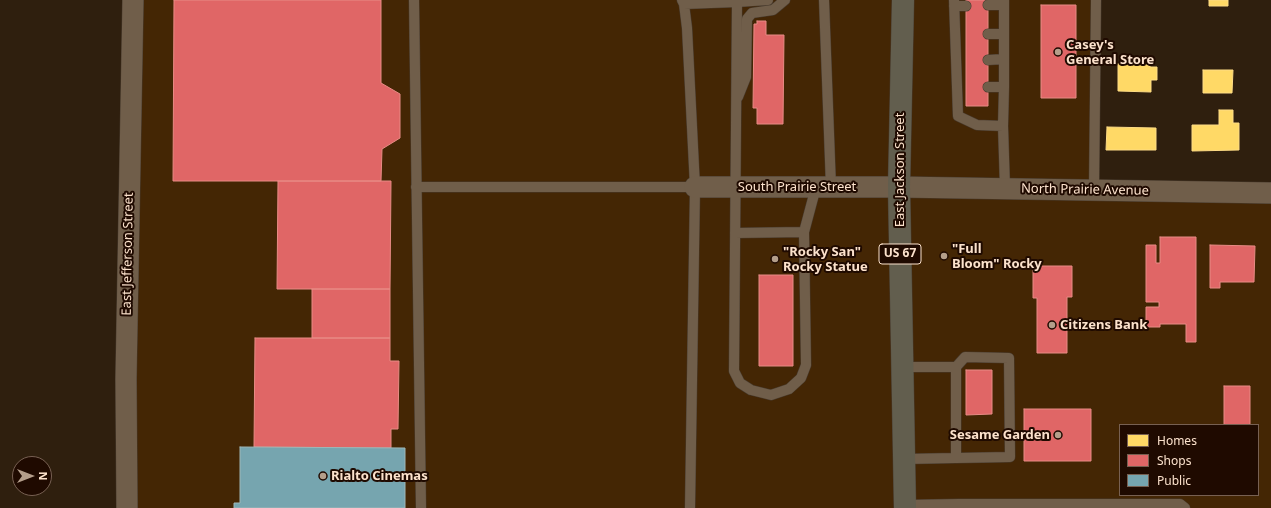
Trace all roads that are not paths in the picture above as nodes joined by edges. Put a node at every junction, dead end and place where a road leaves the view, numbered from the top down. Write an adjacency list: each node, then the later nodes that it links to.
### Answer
1 (133, 0): 41 (street, East Jefferson Street)
2 (414, 0): 24 (lane)
3 (768, 0): 9 (lane)
4 (784, 0): 22 (lane)
5 (824, 0): 27 (lane)
6 (903, 0): 28 (highway, East Jackson Street / US 67)
7 (1096, 0): 30 (lane)
8 (683, 2): 9 (lane); 25 (lane)
9 (737, 2): 22 (lane)
10 (1004, 2): 12 (lane); 15 (lane)
11 (954, 3): 13 (lane); 16 (lane)
12 (988, 5)
13 (966, 6)
14 (988, 34): 15 (lane)
15 (1004, 34): 18 (lane)
16 (955, 36): 17 (lane); 23 (lane)
17 (966, 36)
18 (1004, 59): 19 (lane); 21 (lane)
19 (988, 60)
20 (988, 87): 21 (lane)
21 (1004, 87): 23 (lane)
22 (736, 101): 26 (lane)
23 (1003, 126): 29 (lane)
24 (416, 187): 25 (lane); 42 (lane)
25 (695, 187): 26 (street, South Prairie Street); 43 (lane)
26 (735, 187): 27 (street, South Prairie Street); 33 (lane)
27 (823, 187): 28 (street, South Prairie Street); 32 (lane)
28 (899, 187): 29 (street, North Prairie Avenue); 34 (highway, East Jackson Street / US 67)
29 (1004, 188): 30 (street, North Prairie Avenue)
30 (1094, 190): 31 (street, North Prairie Avenue)
31 (1271, 193)
32 (804, 232): 33 (lane); 33 (lane)
33 (735, 233)
34 (902, 367): 35 (lane); 37 (highway, East Jackson Street / US 67)
35 (956, 368): 36 (lane); 36 (lane)
36 (956, 458): 37 (lane)
37 (904, 459): 38 (highway, East Jackson Street / US 67)
38 (905, 506): 39 (lane)
39 (959, 506): 40 (lane)
40 (1100, 506): 44 (lane)
41 (127, 508)
42 (421, 508)
43 (690, 508)
44 (1185, 508)

